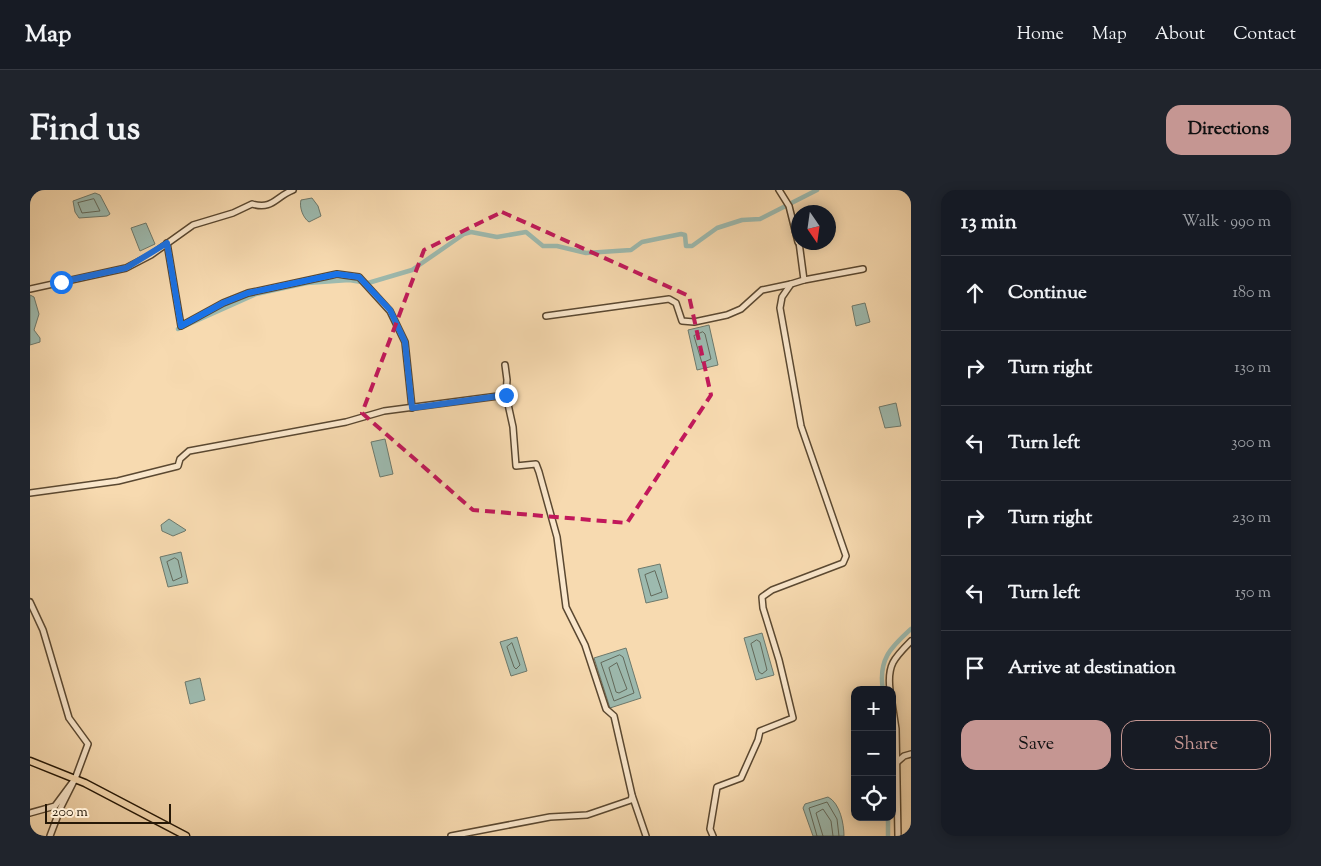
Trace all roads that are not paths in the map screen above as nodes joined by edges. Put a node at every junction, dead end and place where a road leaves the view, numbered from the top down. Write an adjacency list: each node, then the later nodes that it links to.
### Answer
1 (293, 190): 4 (street)
2 (780, 190): 3 (street)
3 (791, 217)
4 (167, 243): 9 (street); 13 (street)
5 (800, 250): 7 (street)
6 (863, 269): 7 (street)
7 (804, 280): 8 (street)
8 (791, 284): 10 (street); 28 (street)
9 (30, 289)
10 (546, 316)
11 (505, 365): 12 (street)
12 (506, 395): 13 (street); 22 (street)
13 (412, 408): 14 (street)
14 (30, 493)
15 (30, 602): 21 (street)
16 (911, 641): 17 (street)
17 (890, 686)
18 (911, 754): 20 (street)
19 (30, 762): 21 (main road)
20 (896, 762): 29 (street)
21 (75, 780): 23 (street); 24 (street); 25 (main road)
22 (632, 796): 26 (street); 27 (street)
23 (30, 813)
24 (50, 836)
25 (186, 836)
26 (451, 836)
27 (646, 836)
28 (713, 836)
29 (898, 836)

